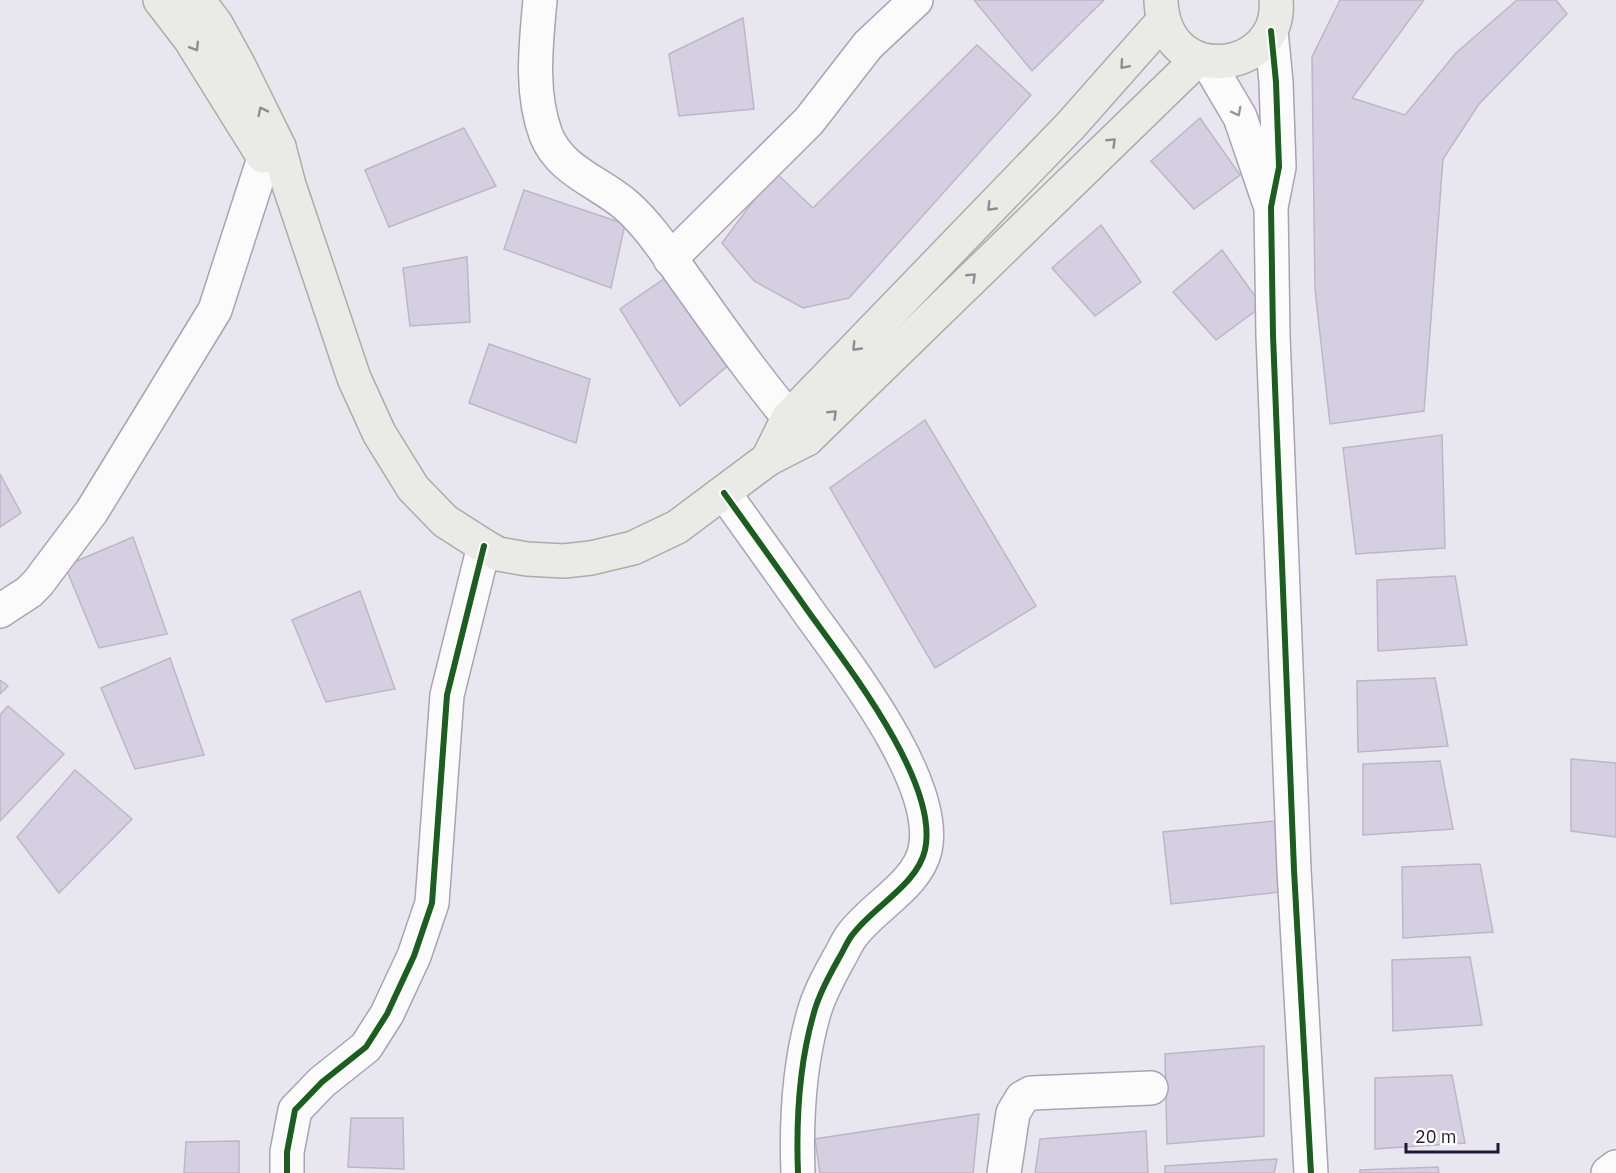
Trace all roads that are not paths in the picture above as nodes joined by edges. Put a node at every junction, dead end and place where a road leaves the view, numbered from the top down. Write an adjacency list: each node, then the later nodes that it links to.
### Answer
1 (160, 0): 8 (main road, one-way to 8)
2 (198, 0): 8 (main road, one-way to 2)
3 (540, 0): 10 (street)
4 (916, 0): 10 (street)
5 (1160, 6): 7 (main road); 11 (main road, one-way to 11)
6 (1273, 15): 7 (main road); 9 (street)
7 (1202, 60): 9 (street, one-way to 9); 11 (main road, one-way to 7)
8 (272, 152): 13 (main road); 14 (street)
9 (1271, 207): 20 (street)
10 (670, 259): 11 (street)
11 (797, 429): 12 (main road)
12 (724, 493): 13 (main road); 18 (street)
13 (484, 546): 17 (street)
14 (0, 611)
15 (1151, 1088): 19 (street)
16 (1616, 1167): 21 (street)
17 (287, 1173)
18 (798, 1173)
19 (1004, 1173)
20 (1311, 1173)
21 (1608, 1173)

